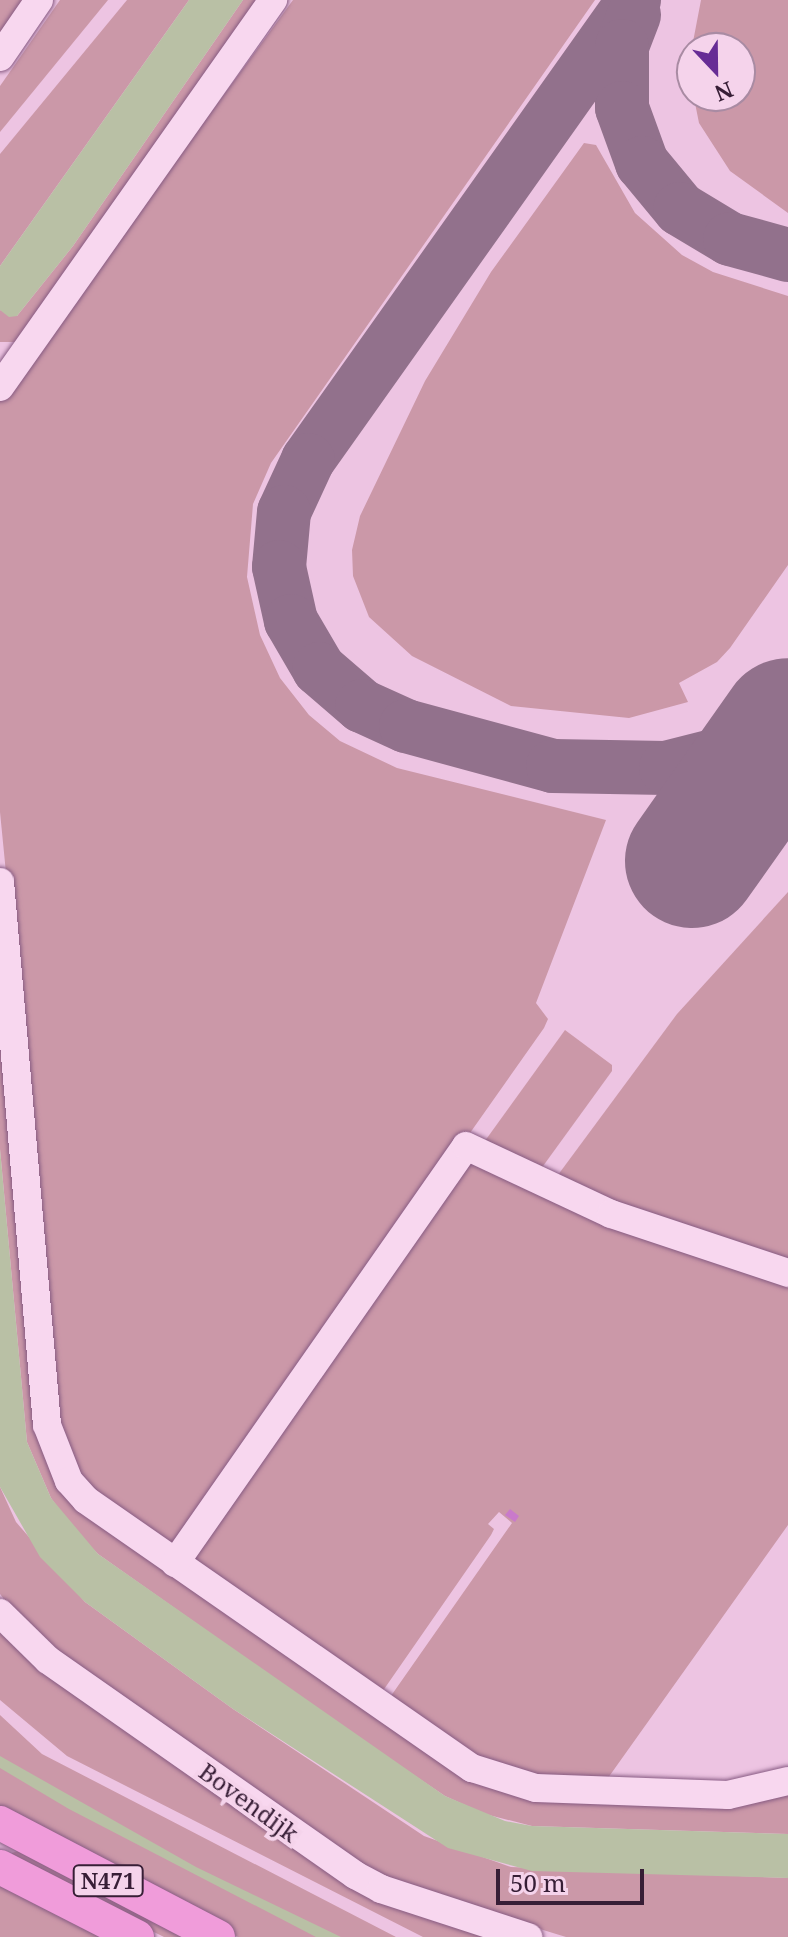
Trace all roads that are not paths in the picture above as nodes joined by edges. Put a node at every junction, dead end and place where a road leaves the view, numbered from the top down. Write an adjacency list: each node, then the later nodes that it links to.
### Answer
1 (39, 0): 3 (street)
2 (273, 0): 4 (street)
3 (0, 57)
4 (0, 387)
5 (0, 882): 7 (street)
6 (788, 1273): 7 (street)
7 (175, 1563): 9 (street)
8 (0, 1613): 14 (street, Bovendijk)
9 (788, 1781)
10 (0, 1823): 13 (main road, N471)
11 (0, 1867): 12 (main road, N471)
12 (137, 1937)
13 (218, 1937)
14 (528, 1937)

